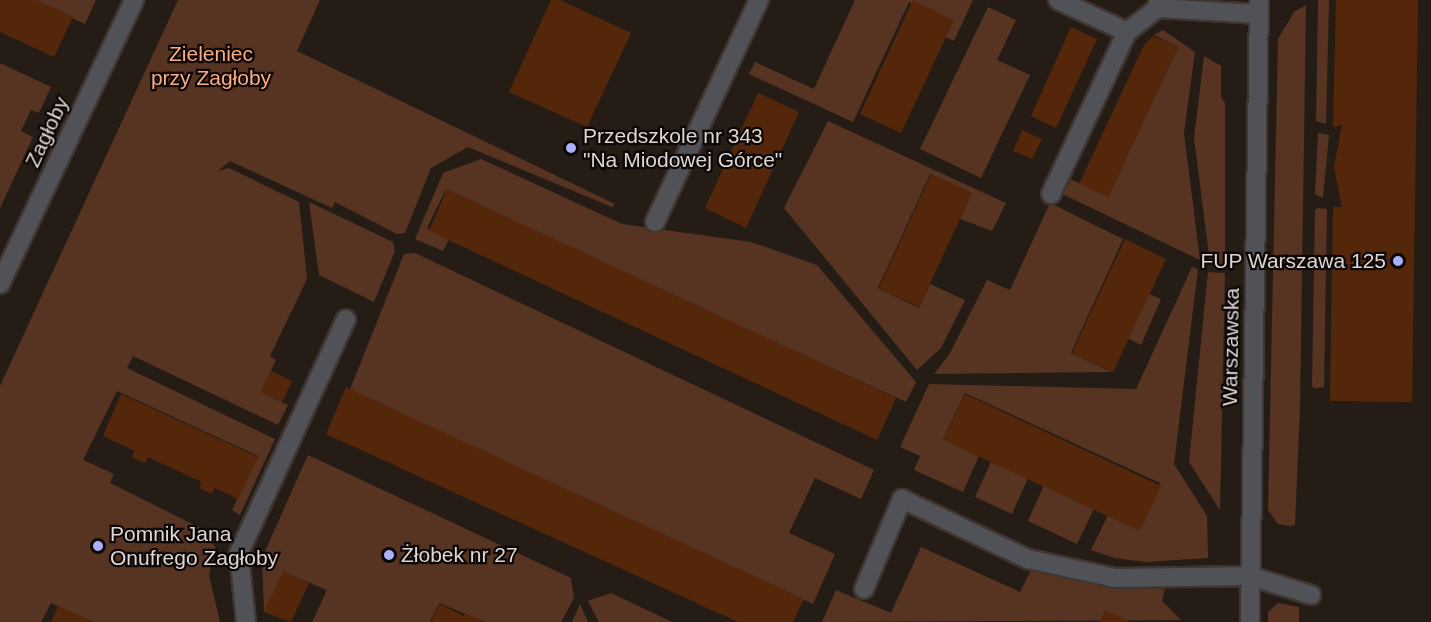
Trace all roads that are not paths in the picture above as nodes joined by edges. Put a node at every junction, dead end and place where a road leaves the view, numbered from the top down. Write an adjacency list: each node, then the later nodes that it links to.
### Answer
1 (134, 0): 9 (street, Zagłoby)
2 (759, 0): 8 (street)
3 (1058, 0): 6 (street)
4 (1158, 4): 5 (street); 6 (street)
5 (1259, 7): 11 (street, Warszawska)
6 (1126, 32): 7 (street)
7 (1051, 194)
8 (655, 222)
9 (0, 284)
10 (346, 319): 14 (street)
11 (1250, 576): 12 (street); 13 (street); 15 (street, Warszawska)
12 (864, 589)
13 (1311, 594)
14 (246, 622)
15 (1250, 622)

